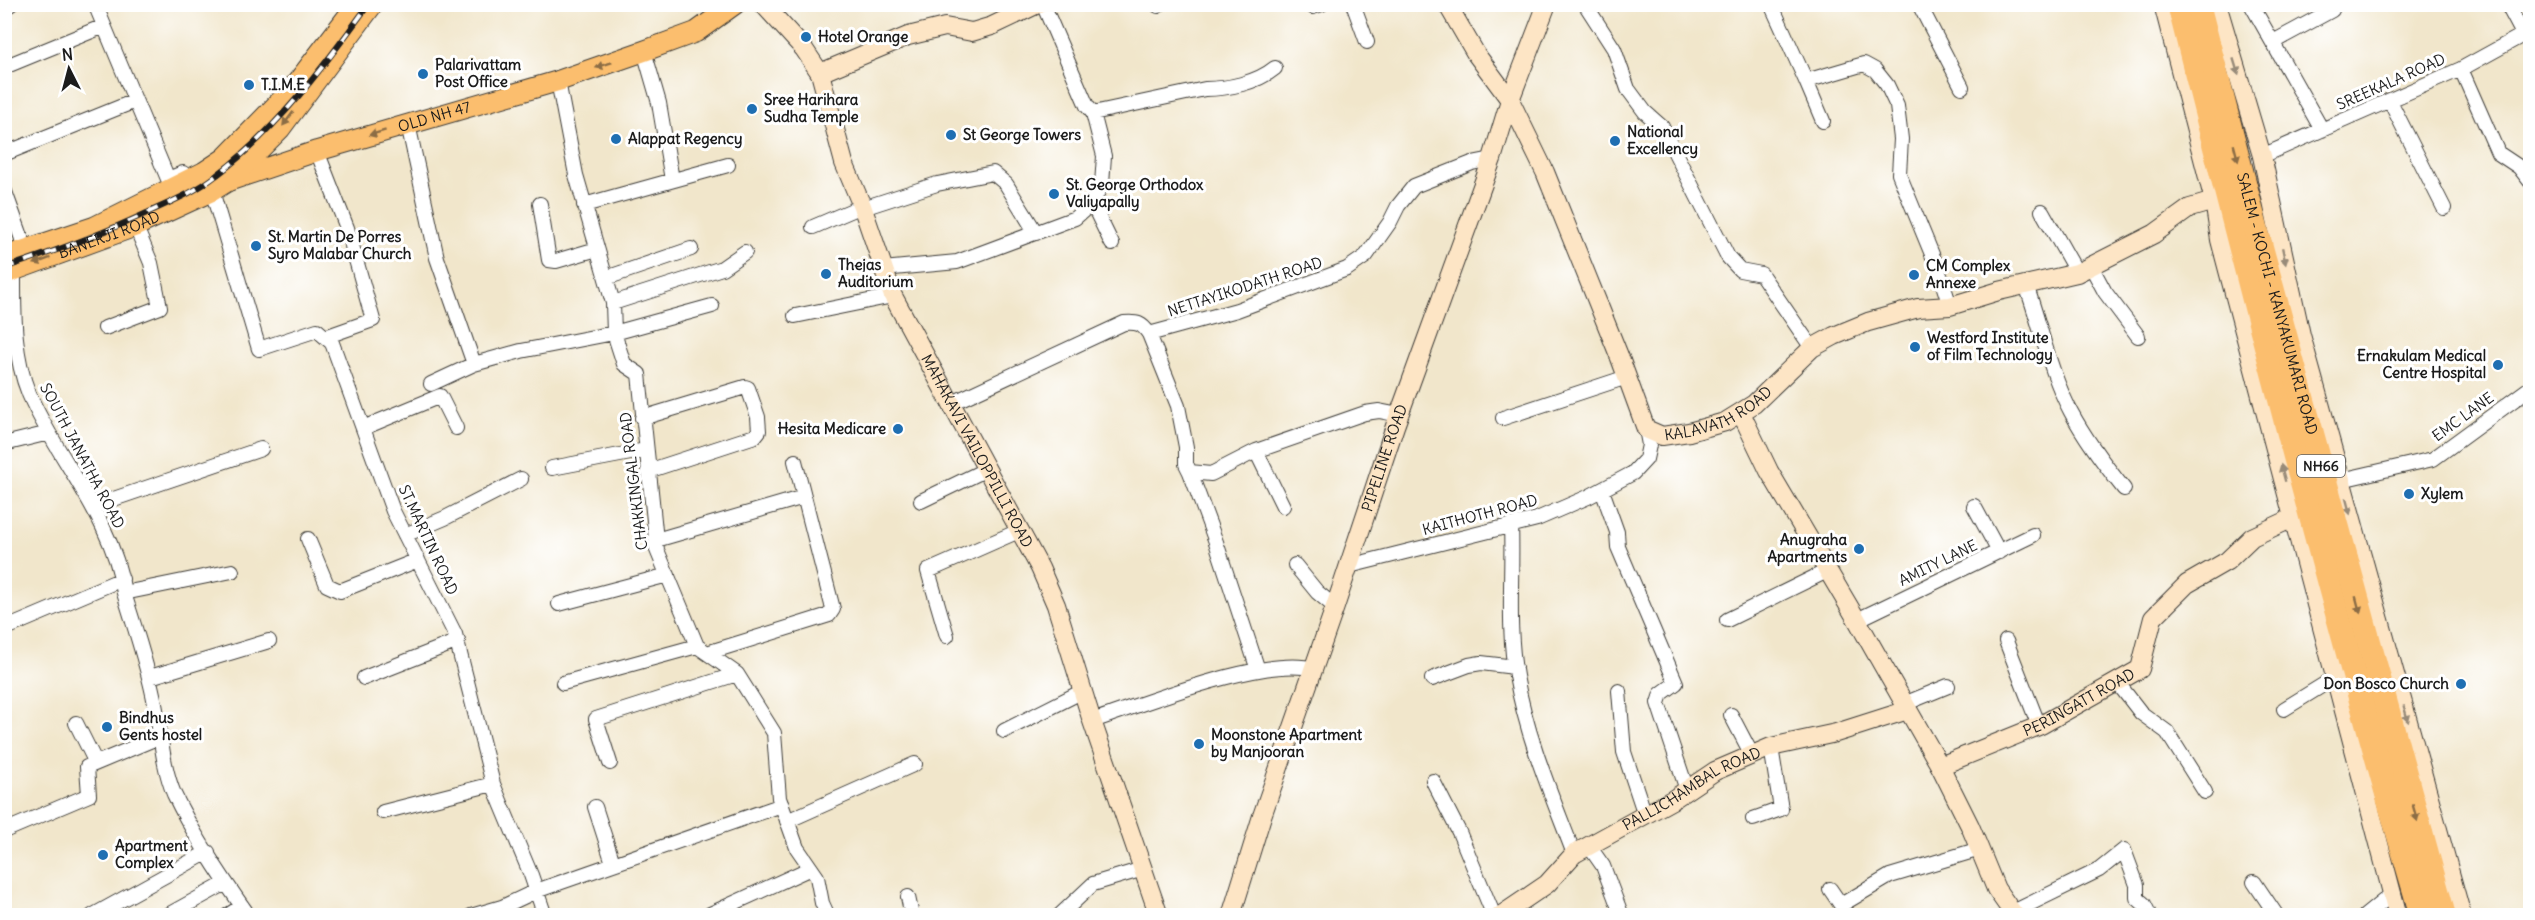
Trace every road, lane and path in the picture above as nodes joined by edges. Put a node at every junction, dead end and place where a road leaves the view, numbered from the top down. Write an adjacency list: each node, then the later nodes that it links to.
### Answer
1 (11, 4): 17 (street)
2 (95, 4): 20 (street)
3 (357, 4): 42 (main road)
4 (373, 4): 47 (main road, one-way to 47)
5 (735, 4): 24 (main road, OLD NH 47)
6 (763, 4): 28 (street, MAHAKAVI VAILOPPILLI ROAD)
7 (1038, 4): 28 (street)
8 (1043, 4): 35 (street)
9 (1353, 4): 22 (street)
10 (1447, 4): 32 (street, KALAVATH ROAD)
11 (1547, 4): 32 (street, PIPELINE ROAD)
12 (1585, 4): 79 (street)
13 (1771, 4): 30 (street)
14 (1919, 4): 31 (street)
15 (2251, 4): 23 (street)
16 (2507, 4): 21 (street)
17 (4, 8)
18 (2332, 10): 23 (street)
19 (2191, 11): 41 (street, one-way to 41); 49 (street); 102 (highway, SALEM - KOCHI - KANYAKUMARI ROAD / NH66)
20 (104, 26): 25 (street); 33 (street)
21 (2528, 33): 27 (street, SREEKALA ROAD)
22 (1367, 42)
23 (2273, 42): 38 (street)
24 (644, 51): 29 (main road, OLD NH 47, one-way to 29); 45 (street)
25 (4, 68)
26 (1275, 68): 35 (street)
27 (2461, 69): 34 (street, SREEKALA ROAD); 46 (street)
28 (820, 73): 53 (street, MAHAKAVI VAILOPPILLI ROAD)
29 (558, 81): 37 (main road, OLD NH 47); 52 (street, CHAKKINGAL ROAD)
30 (1806, 81): 36 (street); 72 (street)
31 (1962, 87)
32 (1510, 100): 43 (street, PIPELINE ROAD); 81 (street, KALAVATH ROAD)
33 (135, 101): 40 (street); 42 (street)
34 (2391, 101): 38 (street, SREEKALA ROAD); 54 (street)
35 (1093, 113): 50 (street)
36 (1823, 122)
37 (408, 124): 39 (main road, OLD NH 47, one-way to 39); 80 (street)
38 (2322, 130): 41 (street, SREEKALA ROAD)
39 (317, 151): 47 (main road, OLD NH 47); 78 (street)
40 (4, 154)
41 (2262, 156): 102 (street, one-way to 102)
42 (225, 158): 56 (main road, BANERJI ROAD)
43 (1492, 159): 76 (street, NETTAYIKODATH ROAD); 86 (street, PIPELINE ROAD)
44 (728, 165): 45 (street)
45 (672, 180): 52 (street)
46 (2530, 181)
47 (220, 186): 56 (main road, BANERJI ROAD); 78 (street)
48 (4, 189): 60 (street)
49 (2214, 201): 66 (street, KALAVATH ROAD); 111 (street, one-way to 49)
50 (1092, 203): 58 (street); 59 (street)
51 (540, 204): 61 (street)
52 (584, 205): 61 (street, CHAKKINGAL ROAD)
53 (862, 207): 57 (street); 58 (street); 65 (street, MAHAKAVI VAILOPPILLI ROAD)
54 (2444, 208)
55 (2042, 211): 66 (street)
56 (132, 219): 60 (main road, BANERJI ROAD); 64 (main road, BANERJI ROAD, one-way to 64); 74 (street)
57 (813, 227)
58 (1036, 233): 65 (street)
59 (1112, 244)
60 (26, 249): 64 (main road, BANERJI ROAD)
61 (597, 249): 67 (street, CHAKKINGAL ROAD)
62 (691, 249): 67 (street)
63 (745, 252): 70 (street)
64 (8, 267): 92 (street, SOUTH JANATHA ROAD)
65 (883, 269): 69 (street, MAHAKAVI VAILOPPILLI ROAD)
66 (2084, 270): 68 (street, KALAVATH ROAD); 77 (street)
67 (606, 278): 70 (street, CHAKKINGAL ROAD)
68 (2026, 285): 72 (street, KALAVATH ROAD); 104 (street)
69 (893, 296): 73 (street); 84 (street, MAHAKAVI VAILOPPILLI ROAD)
70 (613, 303): 75 (street, CHAKKINGAL ROAD)
71 (712, 306): 75 (street)
72 (1950, 306): 79 (street, KALAVATH ROAD)
73 (795, 316)
74 (105, 328)
75 (614, 333): 80 (street); 87 (street, CHAKKINGAL ROAD)
76 (1149, 334): 84 (street); 101 (street)
77 (2138, 336)
78 (325, 337): 89 (street, ST.MARTIN ROAD)
79 (1812, 348): 85 (street, KALAVATH ROAD)
80 (474, 364): 82 (street)
81 (1627, 377): 88 (street); 91 (street, KALAVATH ROAD)
82 (431, 384)
83 (2530, 389): 102 (street, EMC LANE)
84 (950, 404): 99 (street, MAHAKAVI VAILOPPILLI ROAD)
85 (1740, 413): 91 (street, KALAVATH ROAD); 123 (street)
86 (1399, 415): 96 (street); 121 (street, PIPELINE ROAD)
87 (642, 418): 95 (street, CHAKKINGAL ROAD); 100 (street)
88 (1503, 418)
89 (363, 428): 90 (street); 114 (street, ST.MARTIN ROAD)
90 (456, 428)
91 (1646, 429): 105 (street, KAITHOTH ROAD)
92 (49, 433): 93 (street); 108 (street, SOUTH JANATHA ROAD)
93 (4, 444)
94 (261, 449): 108 (street)
95 (646, 450): 98 (street); 100 (street, CHAKKINGAL ROAD)
96 (1256, 451): 101 (street); 109 (street)
97 (795, 461): 106 (street)
98 (552, 468)
99 (985, 470): 107 (street); 113 (street, MAHAKAVI VAILOPPILLI ROAD)
100 (648, 471): 117 (street, CHAKKINGAL ROAD)
101 (1190, 472): 138 (street)
102 (2322, 478): 163 (highway, SALEM - KOCHI - KANYAKUMARI ROAD / NH66, one-way to 163); 208 (highway, SALEM - KOCHI - KANYAKUMARI ROAD / NH66)
103 (520, 479): 114 (street)
104 (2124, 489)
105 (1602, 490): 112 (street, KAITHOTH ROAD); 166 (street)
106 (804, 497): 117 (street); 135 (street)
107 (921, 501)
108 (93, 506): 125 (street, SOUTH JANATHA ROAD)
109 (1282, 506)
110 (1974, 506): 118 (street)
111 (2295, 517): 141 (street); 144 (street, PERINGATT ROAD)
112 (1511, 525): 121 (street, KAITHOTH ROAD); 136 (street)
113 (1021, 530): 131 (street); 147 (street, MAHAKAVI VAILOPPILLI ROAD)
114 (405, 535): 119 (street, ST.MARTIN ROAD)
115 (2033, 535): 118 (street, AMITY LANE)
116 (308, 539): 119 (street)
117 (656, 540): 124 (street, CHAKKINGAL ROAD)
118 (1999, 552): 129 (street, AMITY LANE)
119 (418, 560): 133 (street, ST.MARTIN ROAD)
120 (1295, 565): 127 (street)
121 (1349, 566): 127 (street, PIPELINE ROAD)
122 (232, 571): 125 (street)
123 (1827, 571): 128 (street); 129 (street)
124 (668, 575): 126 (street); 135 (street, CHAKKINGAL ROAD)
125 (123, 586): 130 (street); 140 (street, SOUTH JANATHA ROAD)
126 (559, 604)
127 (1335, 607): 137 (street, PIPELINE ROAD)
128 (1727, 620)
129 (1857, 620): 149 (street)
130 (4, 629)
131 (947, 636)
132 (269, 641): 140 (street)
133 (458, 641): 142 (street); 165 (street, ST.MARTIN ROAD)
134 (2006, 641): 154 (street)
135 (702, 650): 139 (street); 145 (street)
136 (1515, 667): 143 (street); 176 (street)
137 (1314, 669): 138 (street); 200 (street, PIPELINE ROAD)
138 (1258, 670): 152 (street)
139 (737, 674): 160 (street); 168 (street)
140 (150, 677): 156 (street, SOUTH JANATHA ROAD)
141 (2336, 677): 150 (street); 185 (street)
142 (364, 678)
143 (1431, 679)
144 (2116, 682): 154 (street, PERINGATT ROAD); 167 (street)
145 (563, 683)
146 (1948, 686): 149 (street)
147 (1083, 691): 152 (street, MAHAKAVI VAILOPPILLI ROAD); 155 (street)
148 (1619, 691): 171 (street)
149 (1906, 707): 157 (street, PALLICHAMBAL ROAD); 162 (street)
150 (2284, 709)
151 (1731, 715): 158 (street)
152 (1092, 721): 180 (street, MAHAKAVI VAILOPPILLI ROAD)
153 (76, 723): 159 (street)
154 (2039, 726): 162 (street, PERINGATT ROAD)
155 (1004, 730)
156 (159, 737): 159 (street); 177 (street, SOUTH JANATHA ROAD)
157 (1771, 747): 158 (street, PALLICHAMBAL ROAD); 172 (street)
158 (1752, 755): 166 (street, PALLICHAMBAL ROAD)
159 (96, 763): 174 (street)
160 (610, 763)
161 (915, 764): 173 (street)
162 (1940, 766): 175 (street)
163 (2413, 773): 209 (highway, SALEM - KOCHI - KANYAKUMARI ROAD / NH66, one-way to 209); 210 (street)
164 (1433, 781): 201 (street)
165 (493, 784): 170 (street); 184 (street, ST.MARTIN ROAD)
166 (1687, 789): 171 (street, PALLICHAMBAL ROAD)
167 (2205, 792)
168 (782, 805): 173 (street); 178 (street)
169 (595, 807): 178 (street)
170 (383, 812)
171 (1645, 815): 176 (street, PALLICHAMBAL ROAD)
172 (1753, 819)
173 (788, 821): 179 (street)
174 (4, 831)
175 (1980, 849): 187 (street); 190 (street)
176 (1582, 850): 202 (street, PALLICHAMBAL ROAD); 203 (street)
177 (208, 852): 182 (street, SOUTH JANATHA ROAD); 191 (street)
178 (613, 863): 184 (street)
179 (811, 868): 189 (street); 196 (street)
180 (1143, 868): 198 (street); 199 (street, MAHAKAVI VAILOPPILLI ROAD)
181 (2254, 882): 205 (street)
182 (226, 883): 188 (street, SOUTH JANATHA ROAD); 192 (street)
183 (1830, 889): 187 (street)
184 (536, 891): 194 (street); 195 (street, ST.MARTIN ROAD)
185 (2392, 894): 206 (street); 207 (street)
186 (908, 897): 197 (street)
187 (1843, 910)
188 (246, 911): 193 (street)
189 (710, 914)
190 (2014, 914): 204 (street)
191 (92, 915)
192 (166, 915)
193 (227, 915)
194 (471, 915)
195 (545, 915)
196 (828, 915)
197 (912, 915)
198 (1059, 915)
199 (1159, 915)
200 (1231, 915)
201 (1494, 915)
202 (1500, 915)
203 (1622, 915)
204 (2150, 915)
205 (2277, 915)
206 (2365, 915)
207 (2398, 915)
208 (2422, 915)
209 (2444, 915)
210 (2462, 915)

